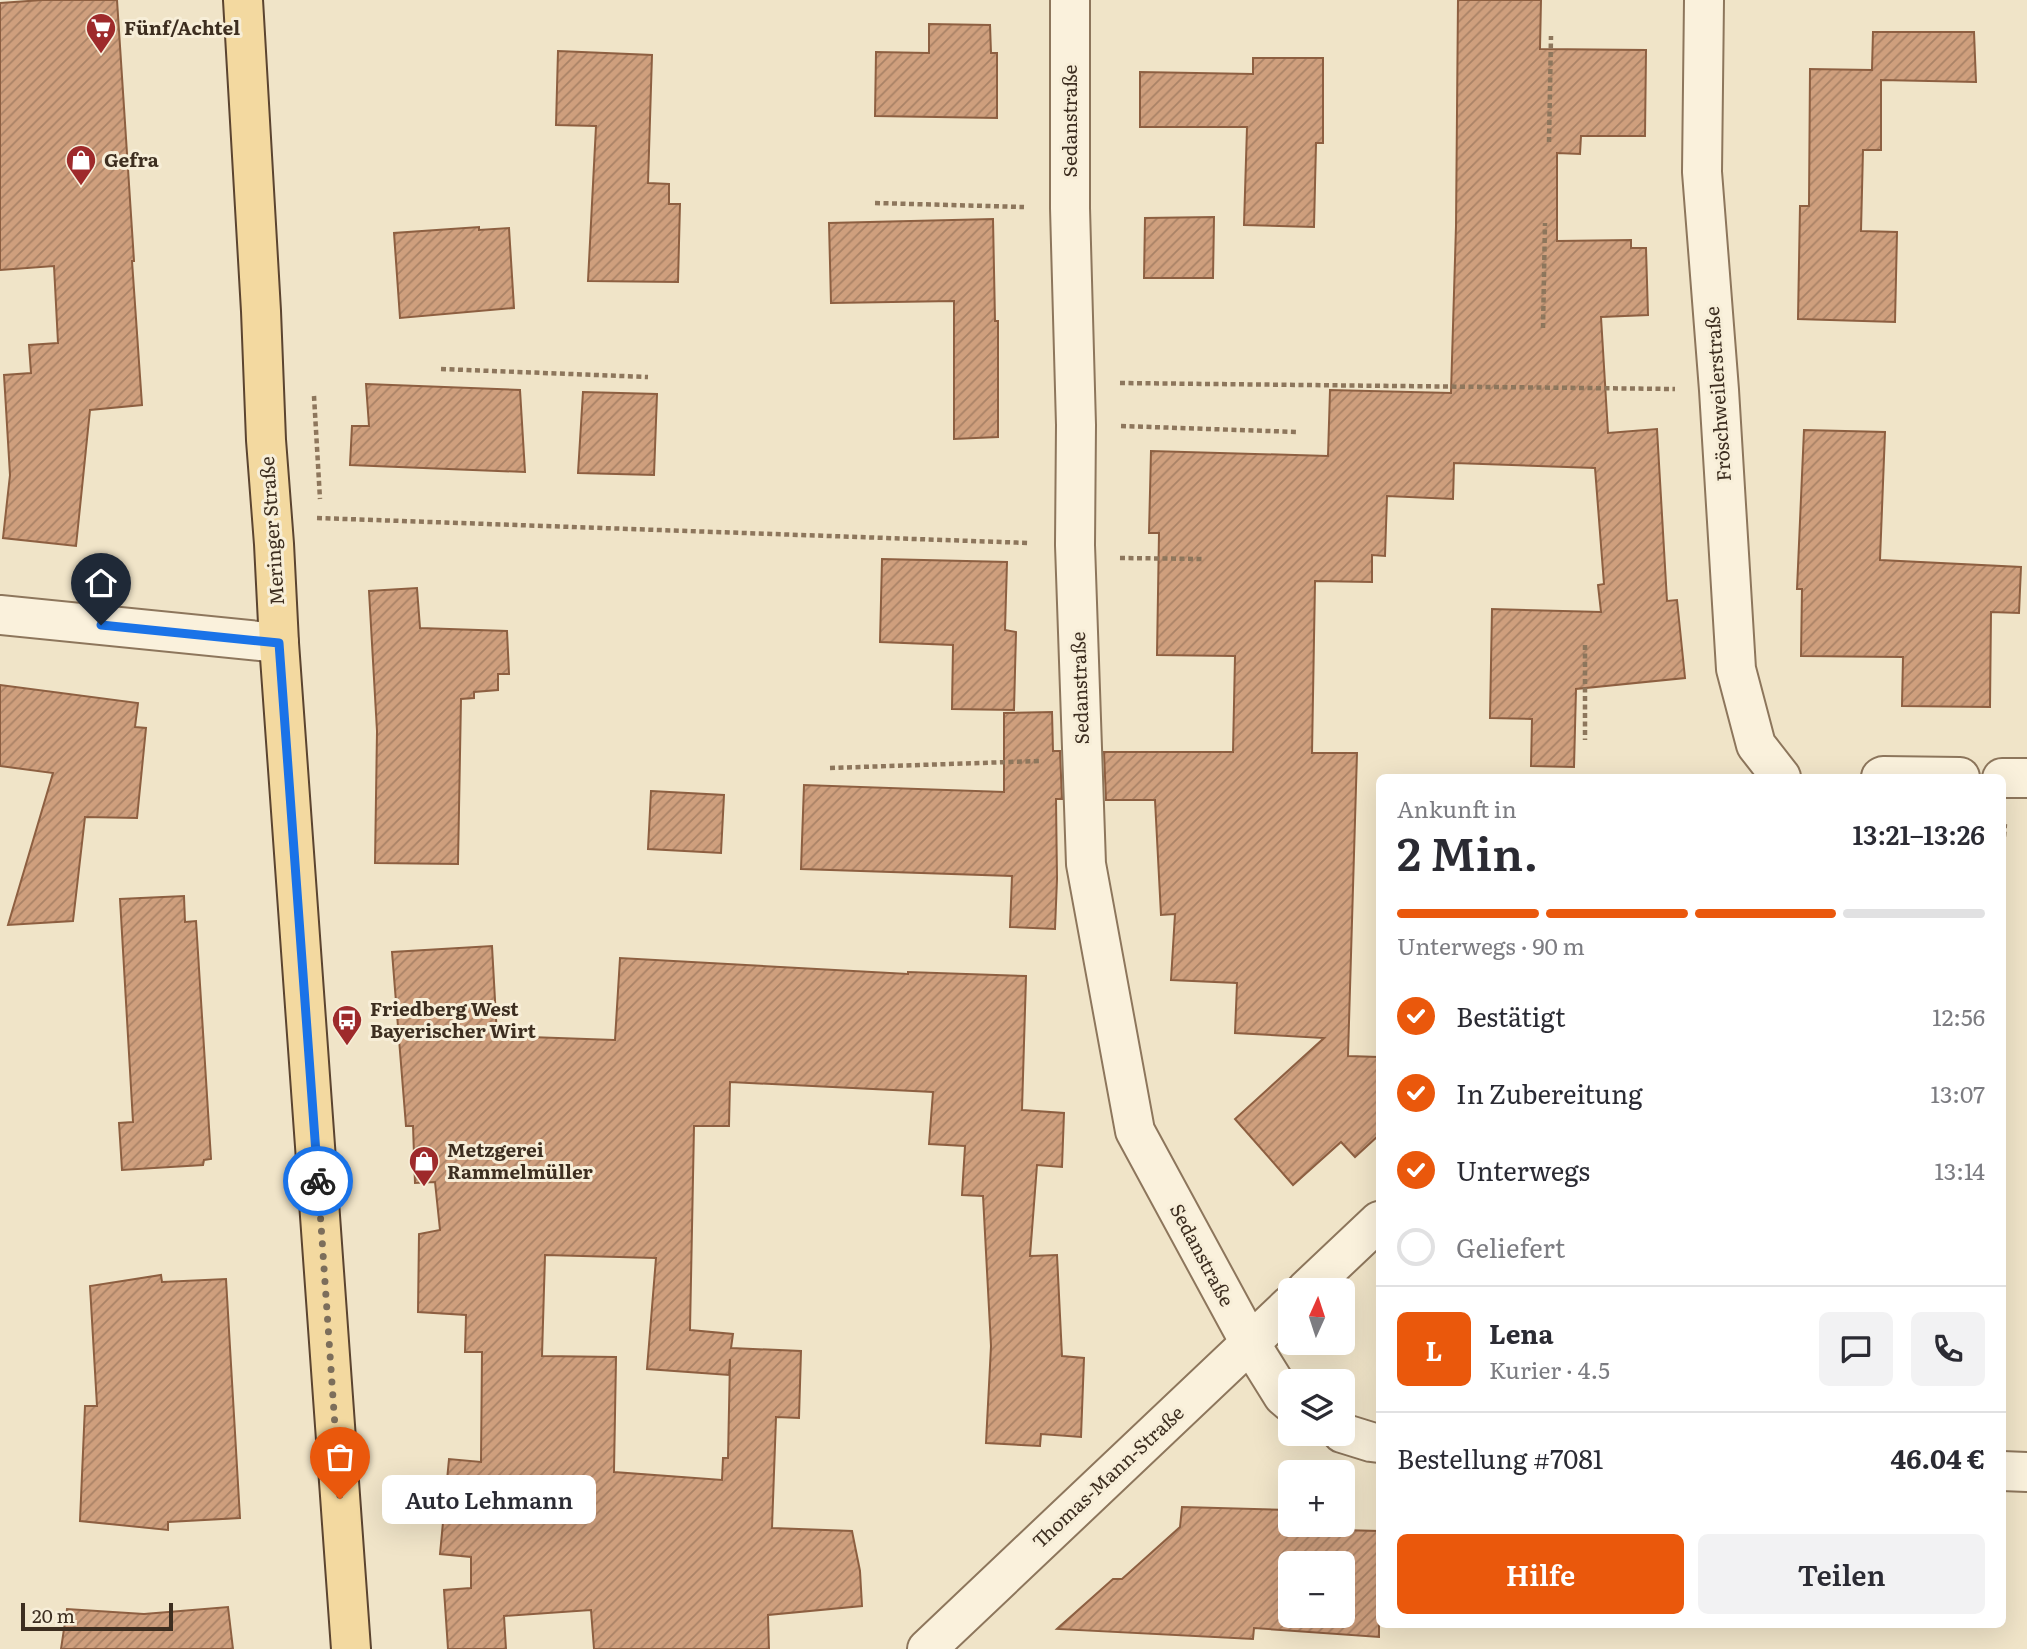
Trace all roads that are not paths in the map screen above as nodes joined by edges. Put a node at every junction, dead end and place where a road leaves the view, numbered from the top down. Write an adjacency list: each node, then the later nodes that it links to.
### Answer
1 (243, 0): 5 (main road, Meringer Straße)
2 (1070, 0): 12 (street, Sedanstraße)
3 (1704, 0): 6 (street, Fröschweilerstraße)
4 (0, 615): 5 (street)
5 (279, 643): 18 (main road, Meringer Straße)
6 (1779, 774)
7 (2006, 778): 8 (street)
8 (2027, 778)
9 (1376, 1225): 10 (street)
10 (1319, 1278)
11 (1278, 1317): 12 (street, Thomas-Mann-Straße)
12 (1250, 1343): 13 (street, Sedanstraße); 19 (street, Thomas-Mann-Straße)
13 (1278, 1388)
14 (1355, 1437): 15 (street)
15 (1376, 1443)
16 (2006, 1471): 17 (street)
17 (2027, 1472)
18 (351, 1649)
19 (927, 1649)

